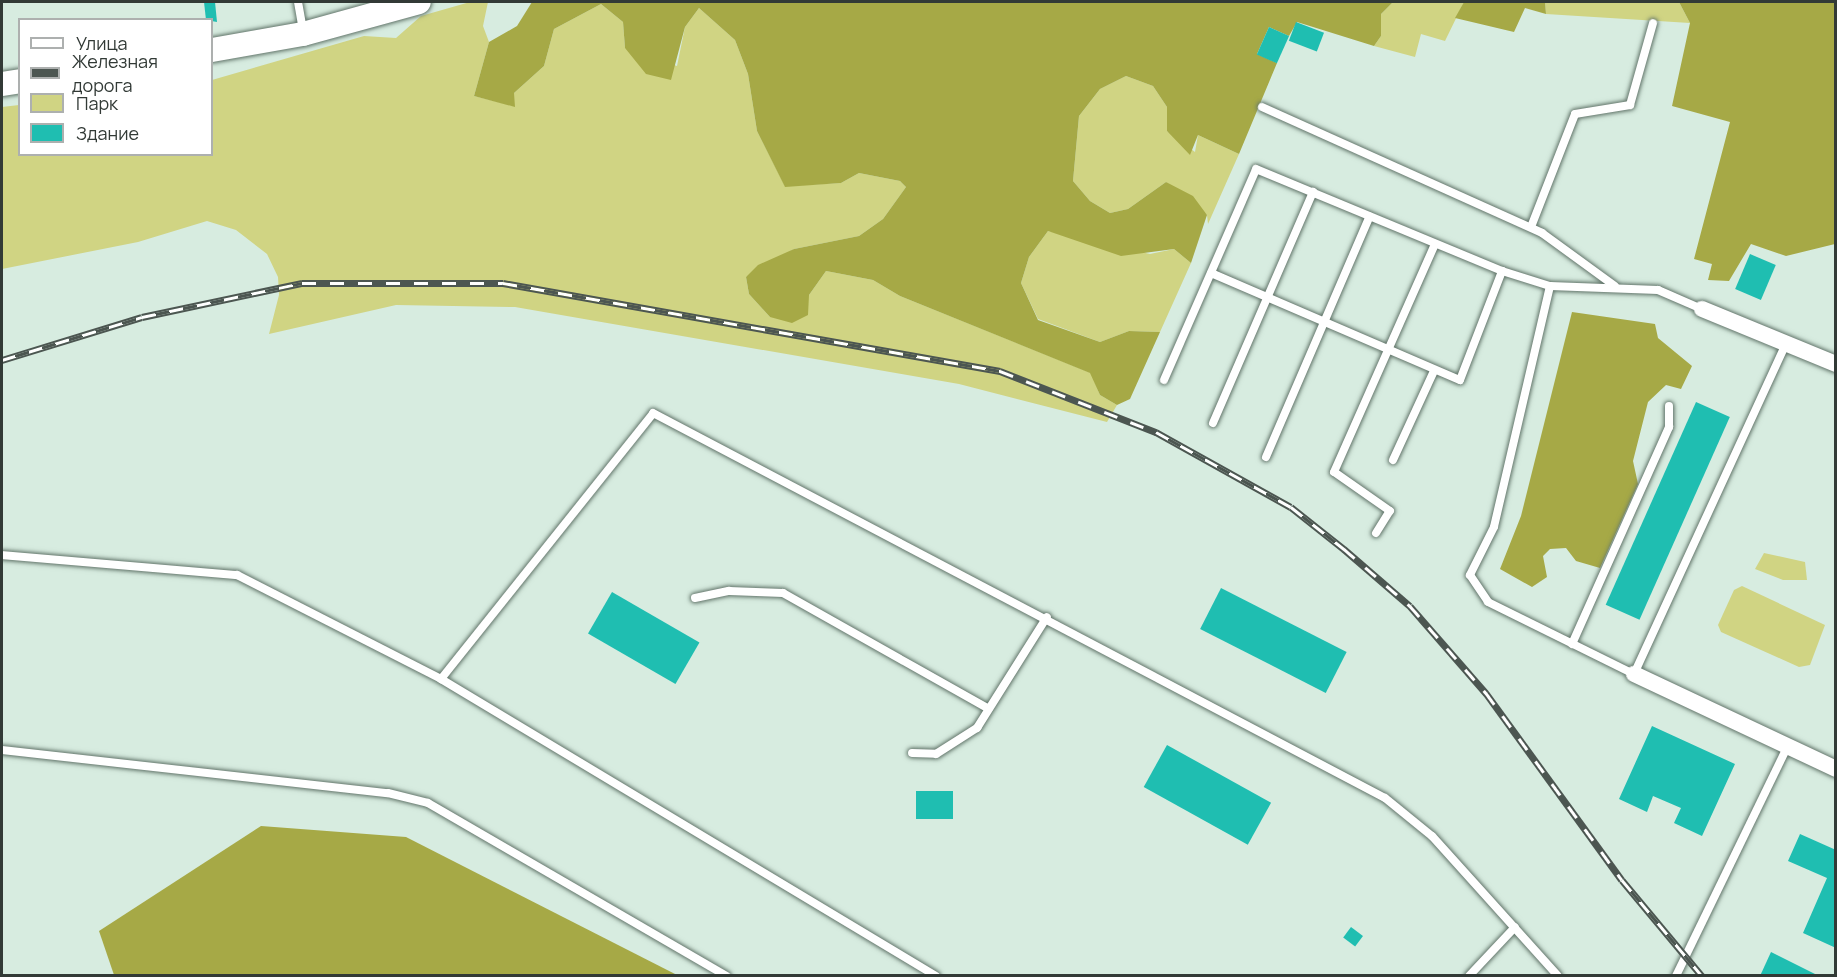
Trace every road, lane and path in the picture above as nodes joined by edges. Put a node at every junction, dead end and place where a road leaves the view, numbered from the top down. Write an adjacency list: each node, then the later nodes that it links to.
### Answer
1 (298, 2): 4 (lane)
2 (419, 2): 4 (main road)
3 (1653, 23): 11 (lane)
4 (303, 34): 5 (main road)
5 (213, 50)
6 (18, 81): 7 (main road)
7 (2, 84)
8 (1262, 107): 11 (lane)
9 (1313, 192): 10 (lane); 14 (lane); 17 (lane)
10 (1370, 216): 12 (lane); 19 (lane)
11 (1532, 227): 16 (lane)
12 (1434, 246): 13 (lane); 21 (lane)
13 (1502, 271): 15 (lane); 23 (lane)
14 (1211, 273): 17 (lane); 24 (lane)
15 (1550, 286): 16 (lane); 33 (lane)
16 (1615, 286): 18 (lane)
17 (1267, 297): 19 (lane); 26 (lane)
18 (1702, 309): 20 (street)
19 (1324, 322): 21 (lane); 27 (lane)
20 (1786, 343): 22 (street); 34 (lane)
21 (1388, 352): 23 (lane); 29 (lane)
22 (1836, 364)
23 (1434, 371): 28 (lane)
24 (1164, 380)
25 (1669, 406): 33 (lane)
26 (1213, 423)
27 (1266, 457)
28 (1393, 459)
29 (1376, 533)
30 (2, 555): 35 (lane)
31 (695, 598): 36 (lane)
32 (1047, 617): 35 (lane); 36 (lane); 41 (lane)
33 (1572, 644): 34 (lane)
34 (1634, 674): 37 (street)
35 (441, 679): 43 (lane)
36 (989, 709): 39 (lane)
37 (1787, 747): 40 (street); 46 (lane)
38 (2, 750): 42 (lane)
39 (912, 753)
40 (1836, 769)
41 (1515, 927): 44 (lane); 45 (lane)
42 (726, 975)
43 (936, 975)
44 (1469, 975)
45 (1558, 975)
46 (1676, 975)

